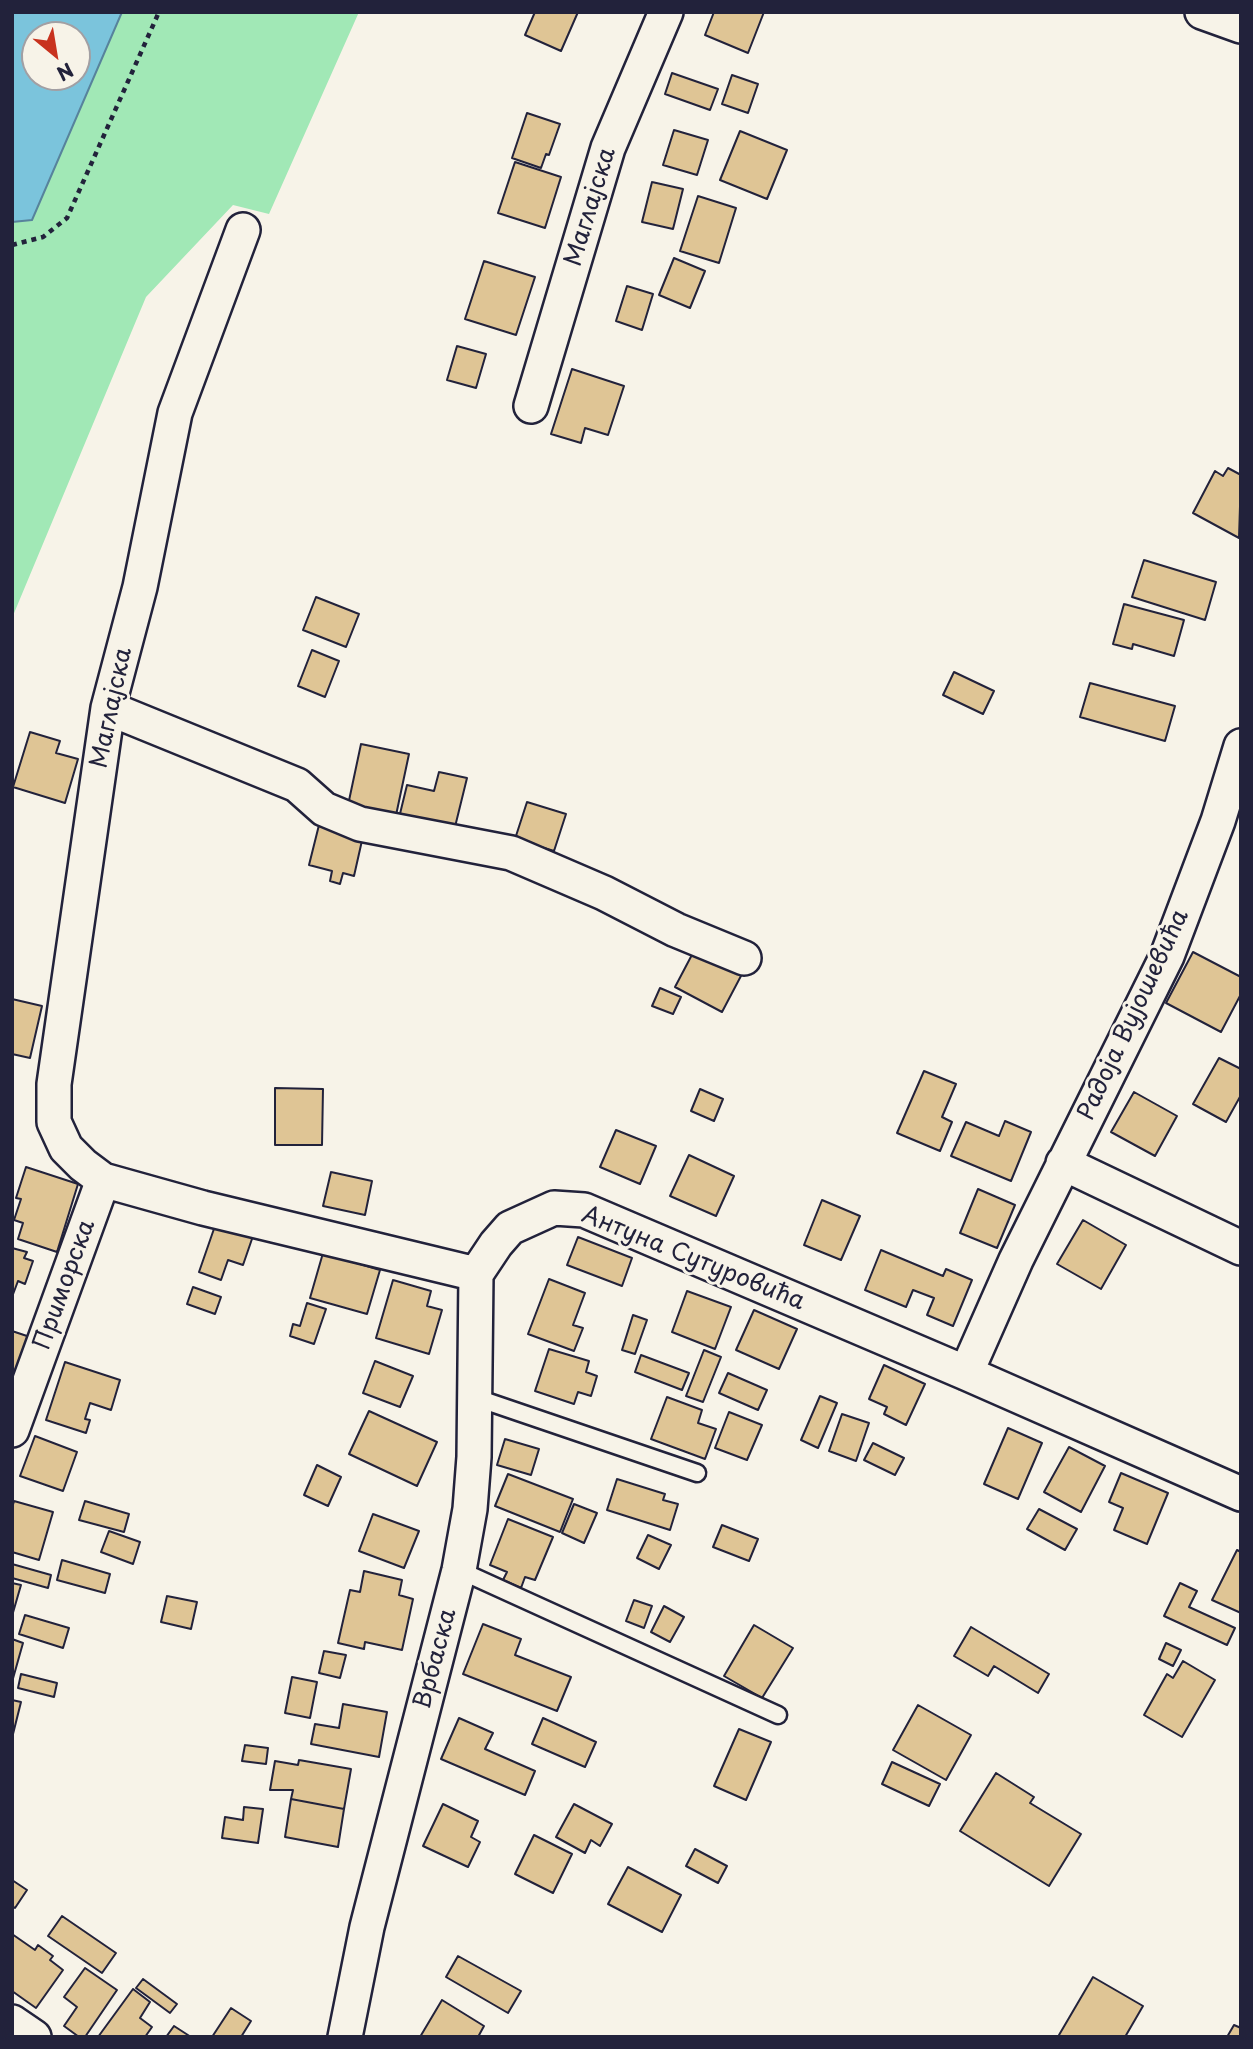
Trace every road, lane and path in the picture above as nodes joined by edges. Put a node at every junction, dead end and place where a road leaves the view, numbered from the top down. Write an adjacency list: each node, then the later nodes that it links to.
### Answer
1 (159, 12): 6 (path)
2 (666, 12): 7 (street, Маглајска)
3 (1202, 12): 4 (street)
4 (1241, 26)
5 (243, 230): 8 (street, Маглајска)
6 (12, 245)
7 (531, 406)
8 (108, 708): 10 (street); 12 (street, Маглајска)
9 (1241, 746): 11 (street, Радоја Вујошевића)
10 (744, 958)
11 (1063, 1163): 13 (street); 15 (street, Радоја Вујошевића)
12 (103, 1180): 14 (street); 17 (street, Приморска)
13 (1241, 1248)
14 (477, 1274): 15 (street, Антуна Сутуровића); 16 (street, Врбаска)
15 (966, 1373): 19 (street, Антуна Сутуровића)
16 (473, 1397): 18 (lane); 20 (street, Врбаска)
17 (12, 1430)
18 (697, 1473)
19 (1241, 1494)
20 (459, 1570): 21 (lane); 24 (street, Врбаска)
21 (778, 1715)
22 (12, 2022): 23 (street)
23 (34, 2037)
24 (345, 2037)

